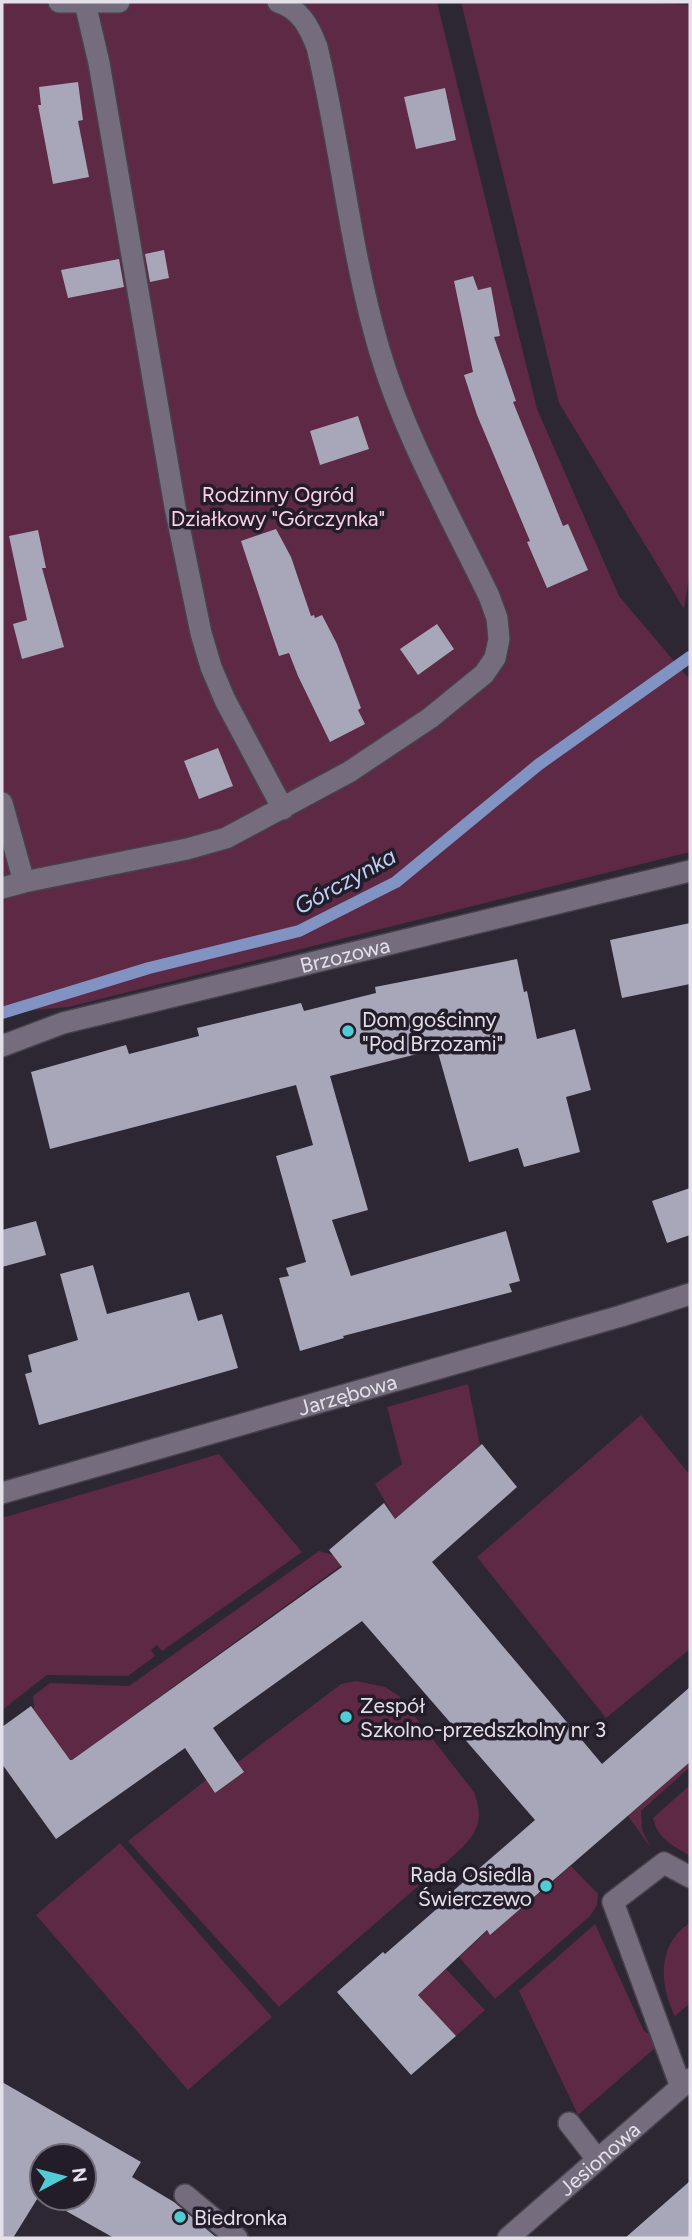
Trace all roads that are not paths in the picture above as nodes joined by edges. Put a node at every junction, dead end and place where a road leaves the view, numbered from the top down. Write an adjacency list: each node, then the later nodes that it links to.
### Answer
1 (59, 2): 4 (street)
2 (119, 2): 4 (street)
3 (278, 2): 6 (street)
4 (85, 3): 6 (street)
5 (2, 803): 8 (street)
6 (283, 809): 8 (street)
7 (690, 871): 10 (street, Brzozowa)
8 (24, 882): 9 (street)
9 (2, 888)
10 (2, 1046)
11 (690, 1294): 12 (street, Jarzębowa)
12 (2, 1493)
13 (690, 1877): 14 (street)
14 (686, 2083): 16 (street, Jesionowa)
15 (569, 2123): 16 (street)
16 (597, 2159): 19 (street, Jesionowa)
17 (185, 2195): 18 (street)
18 (237, 2238)
19 (508, 2238)

